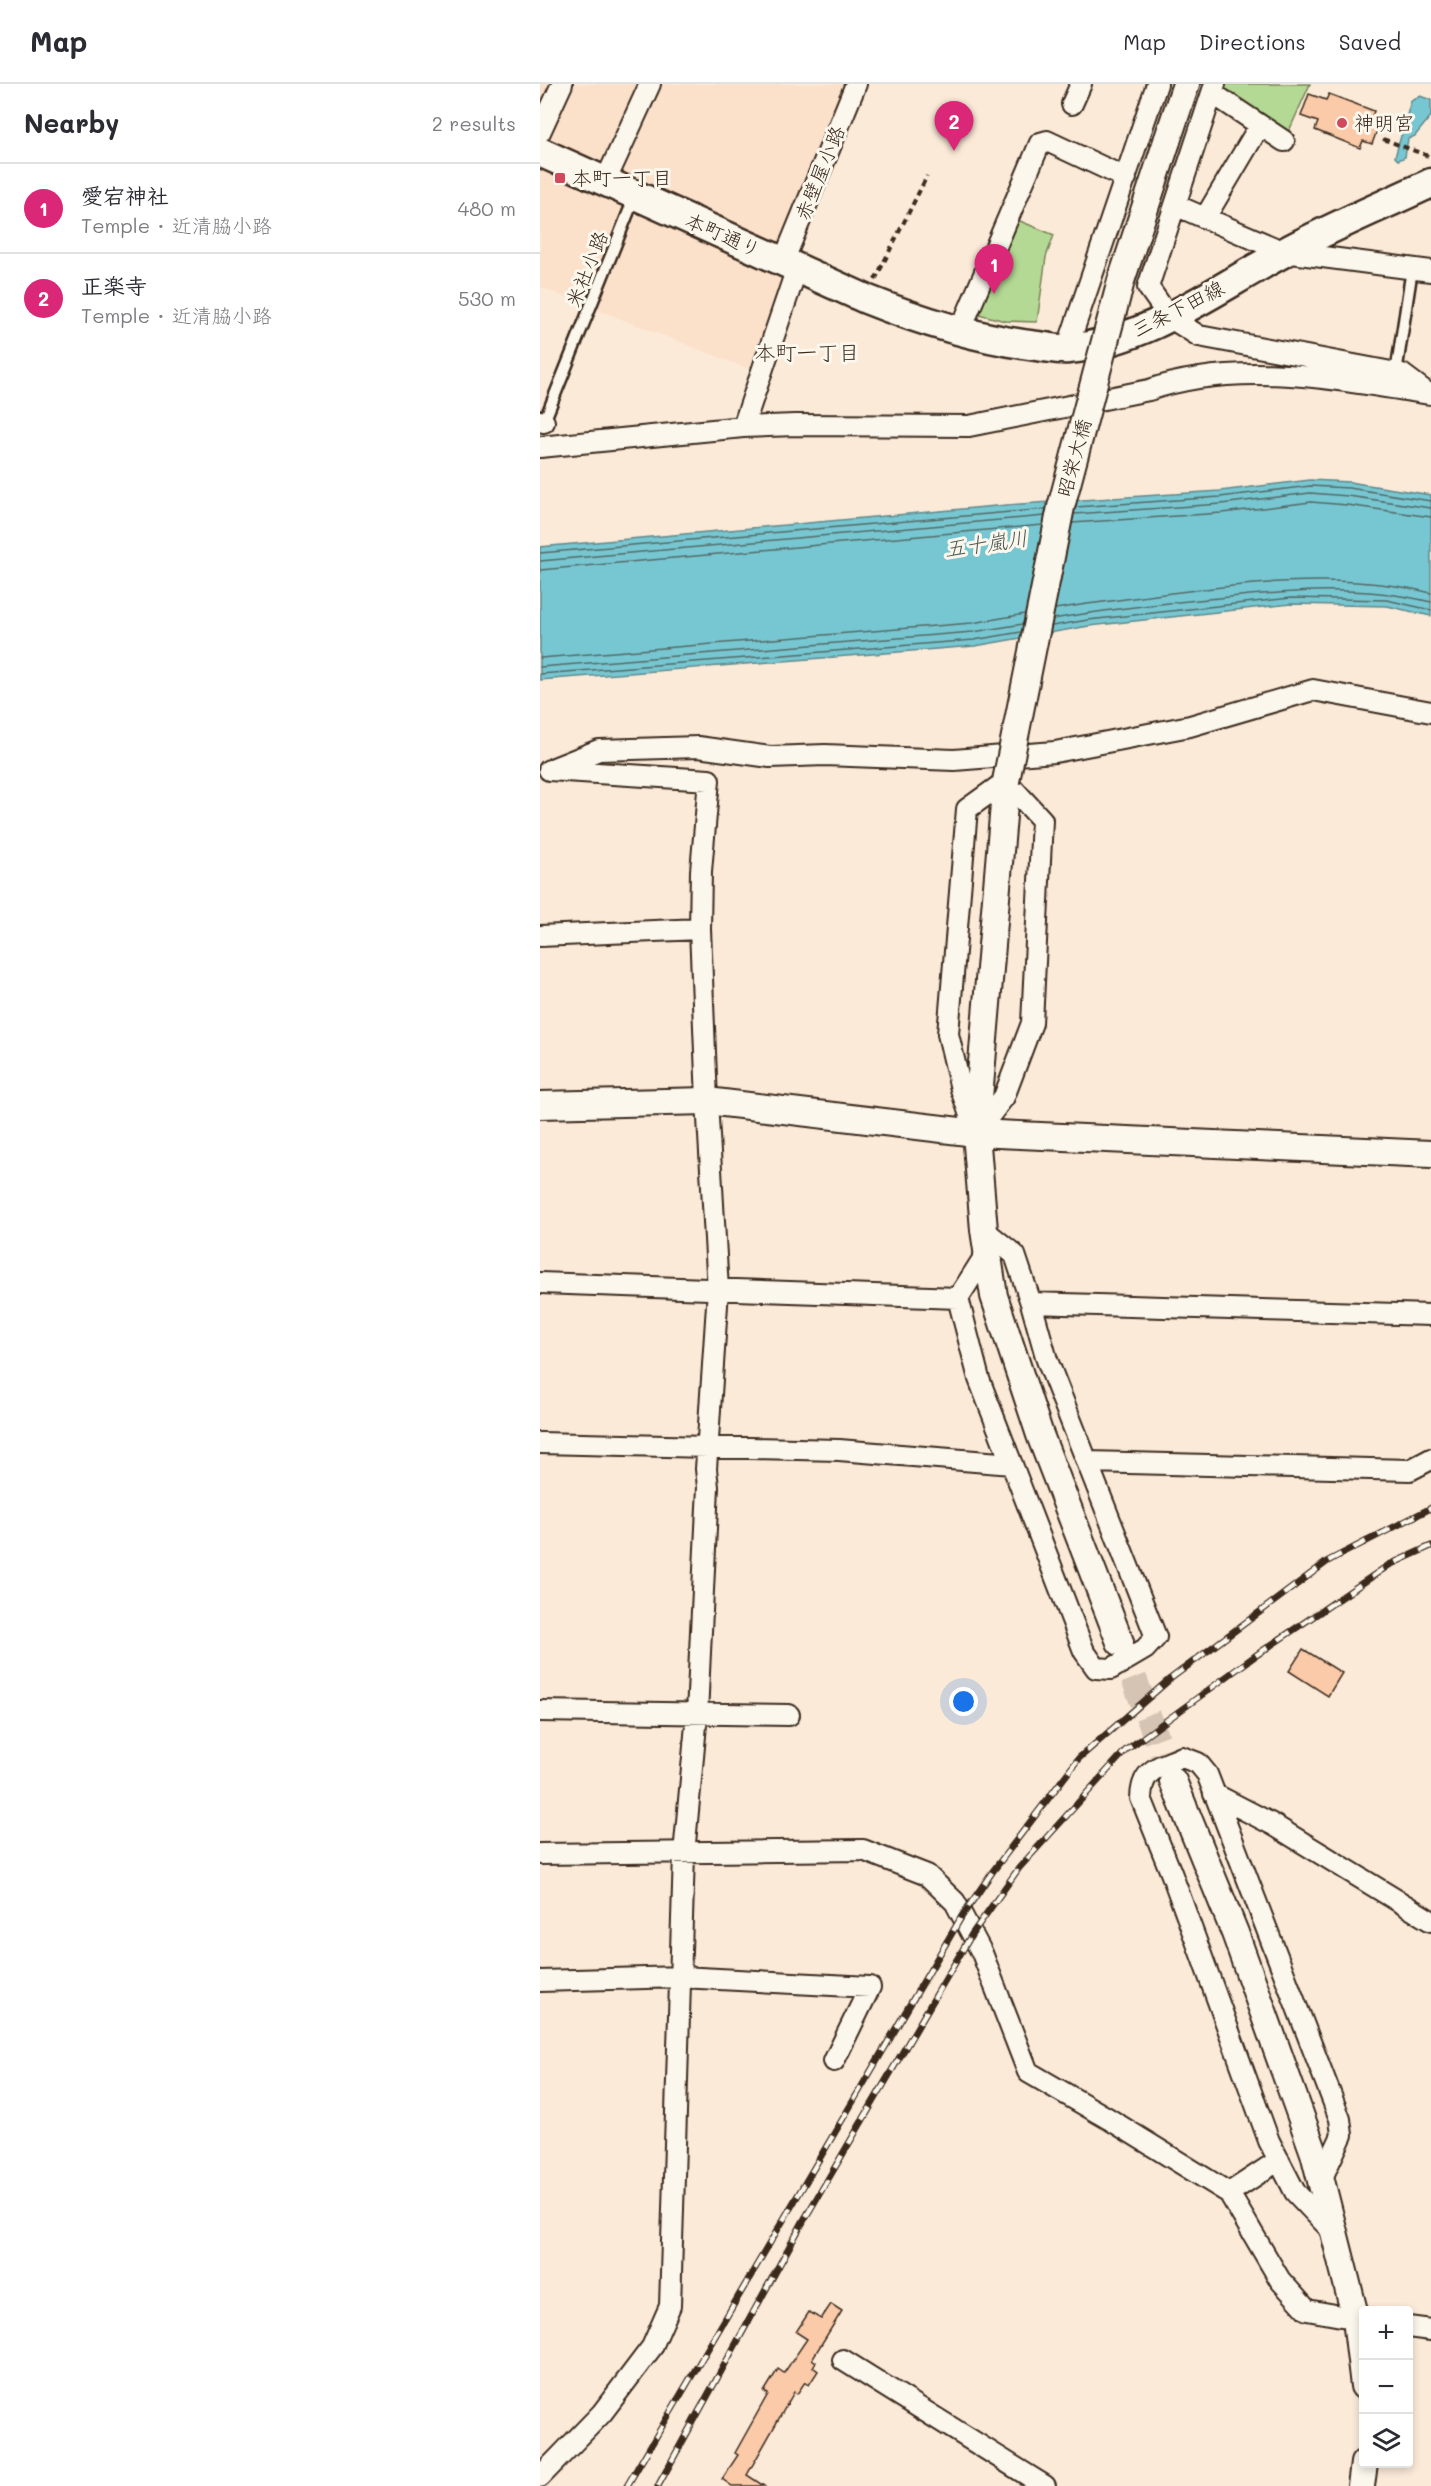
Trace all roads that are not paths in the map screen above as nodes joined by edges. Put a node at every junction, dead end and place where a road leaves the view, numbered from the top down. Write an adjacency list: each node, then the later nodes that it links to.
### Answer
1 (562, 84): 10 (street)
2 (650, 84): 14 (street)
3 (856, 84): 20 (street, 赤壁屋小路)
4 (1081, 84): 8 (street)
5 (1157, 84): 13 (street)
6 (1186, 84): 33 (street, 昭栄大橋, bridge)
7 (1213, 89): 9 (street); 17 (street)
8 (1072, 104)
9 (1260, 126): 11 (street); 18 (street)
10 (540, 132)
11 (1284, 141)
12 (540, 152): 14 (main road, 本町通り)
13 (1126, 178): 24 (street); 25 (street)
14 (605, 182): 16 (main road, 本町通り)
15 (1431, 183): 19 (main road, 三条下田線)
16 (635, 196): 20 (main road, 本町通り); 28 (lane, 米社小路)
17 (1174, 205): 18 (street); 23 (street)
18 (1205, 218): 19 (street)
19 (1284, 252): 21 (street); 23 (main road, 三条下田線)
20 (790, 265): 22 (main road, 本町通り); 29 (street, 赤壁屋小路)
21 (1421, 270): 26 (lane)
22 (907, 315): 24 (main road, 三条下田線)
23 (1169, 317): 25 (main road, 三条下田線); 26 (street)
24 (960, 331): 25 (main road, 三条下田線)
25 (1067, 349)
26 (1396, 373): 27 (street)
27 (1430, 394): 29 (street)
28 (542, 422)
29 (743, 427): 30 (street)
30 (540, 447)
31 (1431, 712): 32 (street)
32 (544, 770): 34 (street)
33 (1006, 781): 38 (street, 昭栄大橋); 38 (street); 38 (street)
34 (700, 929): 35 (street); 36 (street)
35 (540, 936)
36 (707, 1101): 37 (street); 38 (street); 42 (street)
37 (540, 1105)
38 (976, 1133): 39 (street); 40 (street, 昭栄大橋)
39 (1431, 1154)
40 (986, 1240): 43 (street); 44 (street); 51 (street, 昭栄大橋)
41 (540, 1283): 42 (street)
42 (718, 1290): 43 (street); 47 (street)
43 (958, 1298): 50 (street)
44 (1031, 1303): 45 (street); 49 (street)
45 (1431, 1316)
46 (540, 1443): 47 (street)
47 (708, 1449): 50 (street); 53 (street)
48 (1431, 1459): 49 (street)
49 (1088, 1462): 50 (street)
50 (1012, 1464)
51 (1120, 1642)
52 (540, 1711): 53 (street)
53 (697, 1713): 54 (street); 58 (street)
54 (789, 1715)
55 (1173, 1781): 64 (street)
56 (1214, 1794): 59 (street); 63 (street); 64 (street)
57 (540, 1854): 58 (street)
58 (684, 1854): 60 (street); 65 (street)
59 (1431, 1921)
60 (681, 1977): 61 (street); 62 (street); 73 (street)
61 (540, 1981)
62 (834, 2061)
63 (1279, 2160): 65 (street); 66 (street)
64 (1321, 2180): 66 (street)
65 (1229, 2193): 68 (street)
66 (1334, 2233): 67 (street)
67 (1359, 2316)
68 (1359, 2319)
69 (1413, 2328): 70 (street)
70 (1431, 2330)
71 (843, 2360): 74 (street)
72 (1364, 2468): 75 (street)
73 (540, 2477)
74 (1046, 2486)
75 (1362, 2486)

